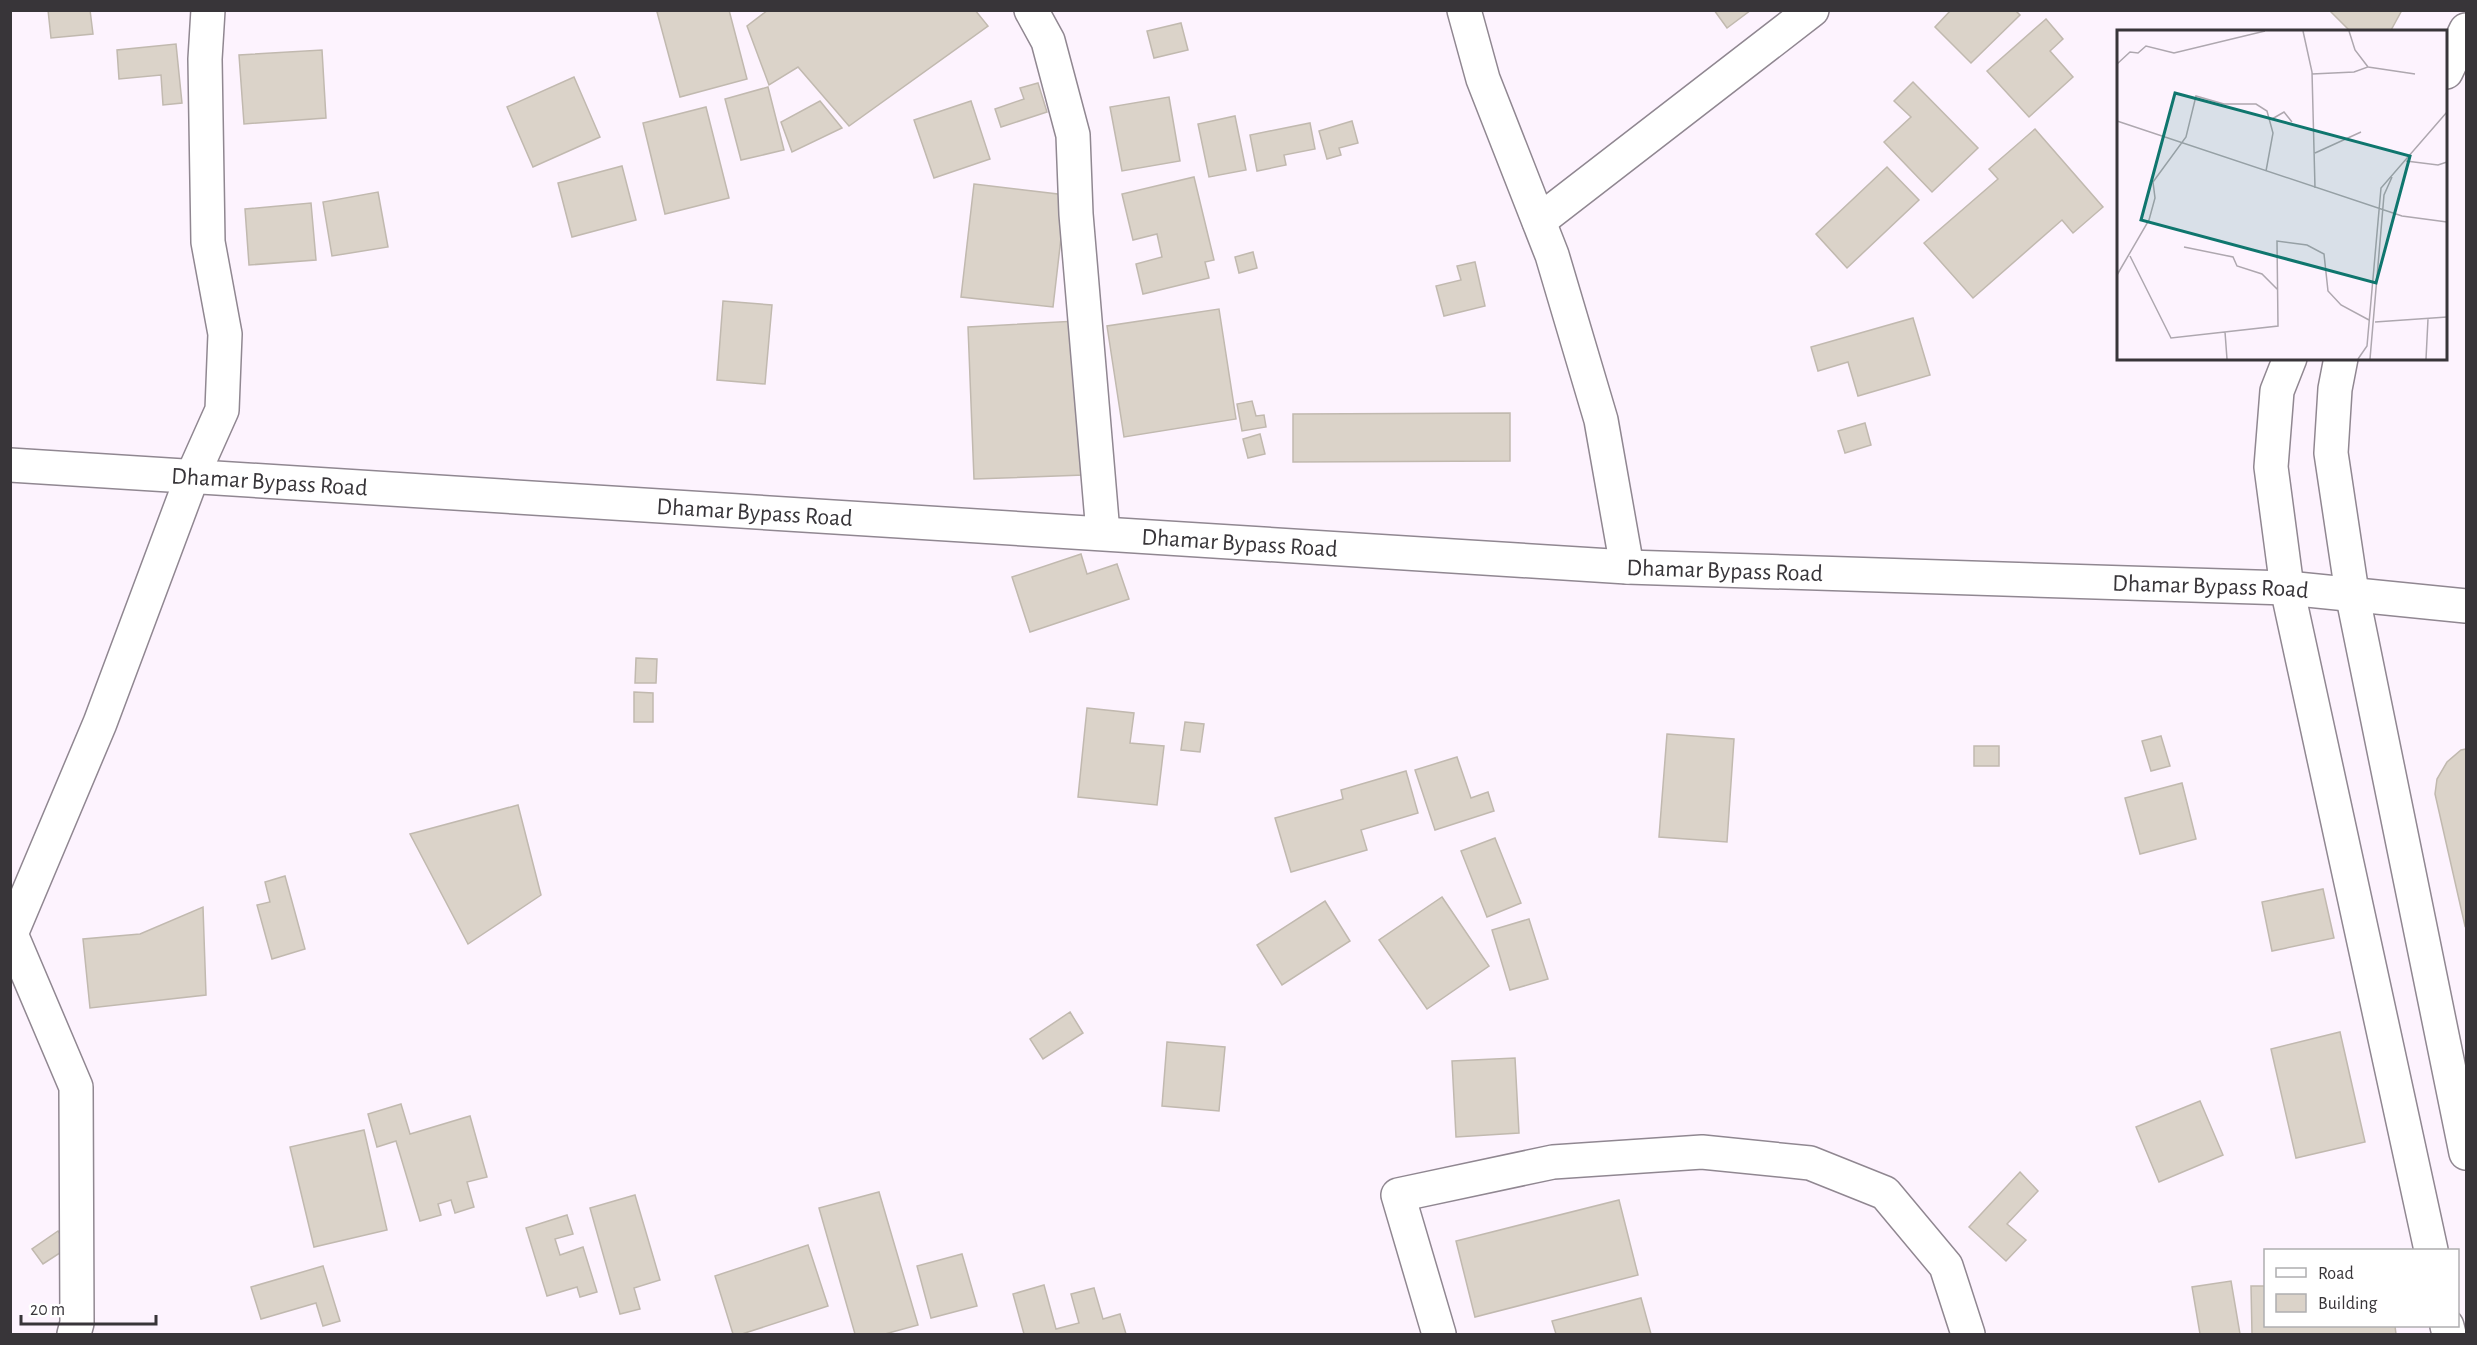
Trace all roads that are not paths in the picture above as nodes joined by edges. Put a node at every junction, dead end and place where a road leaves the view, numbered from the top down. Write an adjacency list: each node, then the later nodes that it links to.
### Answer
1 (207, 10): 9 (street)
2 (1030, 10): 10 (street)
3 (1464, 10): 5 (street)
4 (1812, 10): 5 (street)
5 (1539, 221): 11 (street)
6 (2288, 360): 12 (street)
7 (2341, 360): 13 (street)
8 (10, 465): 9 (street, Dhamar Bypass Road)
9 (192, 477): 10 (street, Dhamar Bypass Road); 17 (street)
10 (1103, 533): 11 (street, Dhamar Bypass Road)
11 (1628, 567): 12 (street, Dhamar Bypass Road)
12 (2287, 588): 13 (street, Dhamar Bypass Road); 16 (street)
13 (2352, 593): 14 (street, Dhamar Bypass Road); 15 (street)
14 (2466, 606)
15 (2466, 1153)
16 (2431, 1249)
17 (74, 1335)
18 (1439, 1335): 19 (street)
19 (1968, 1335)

